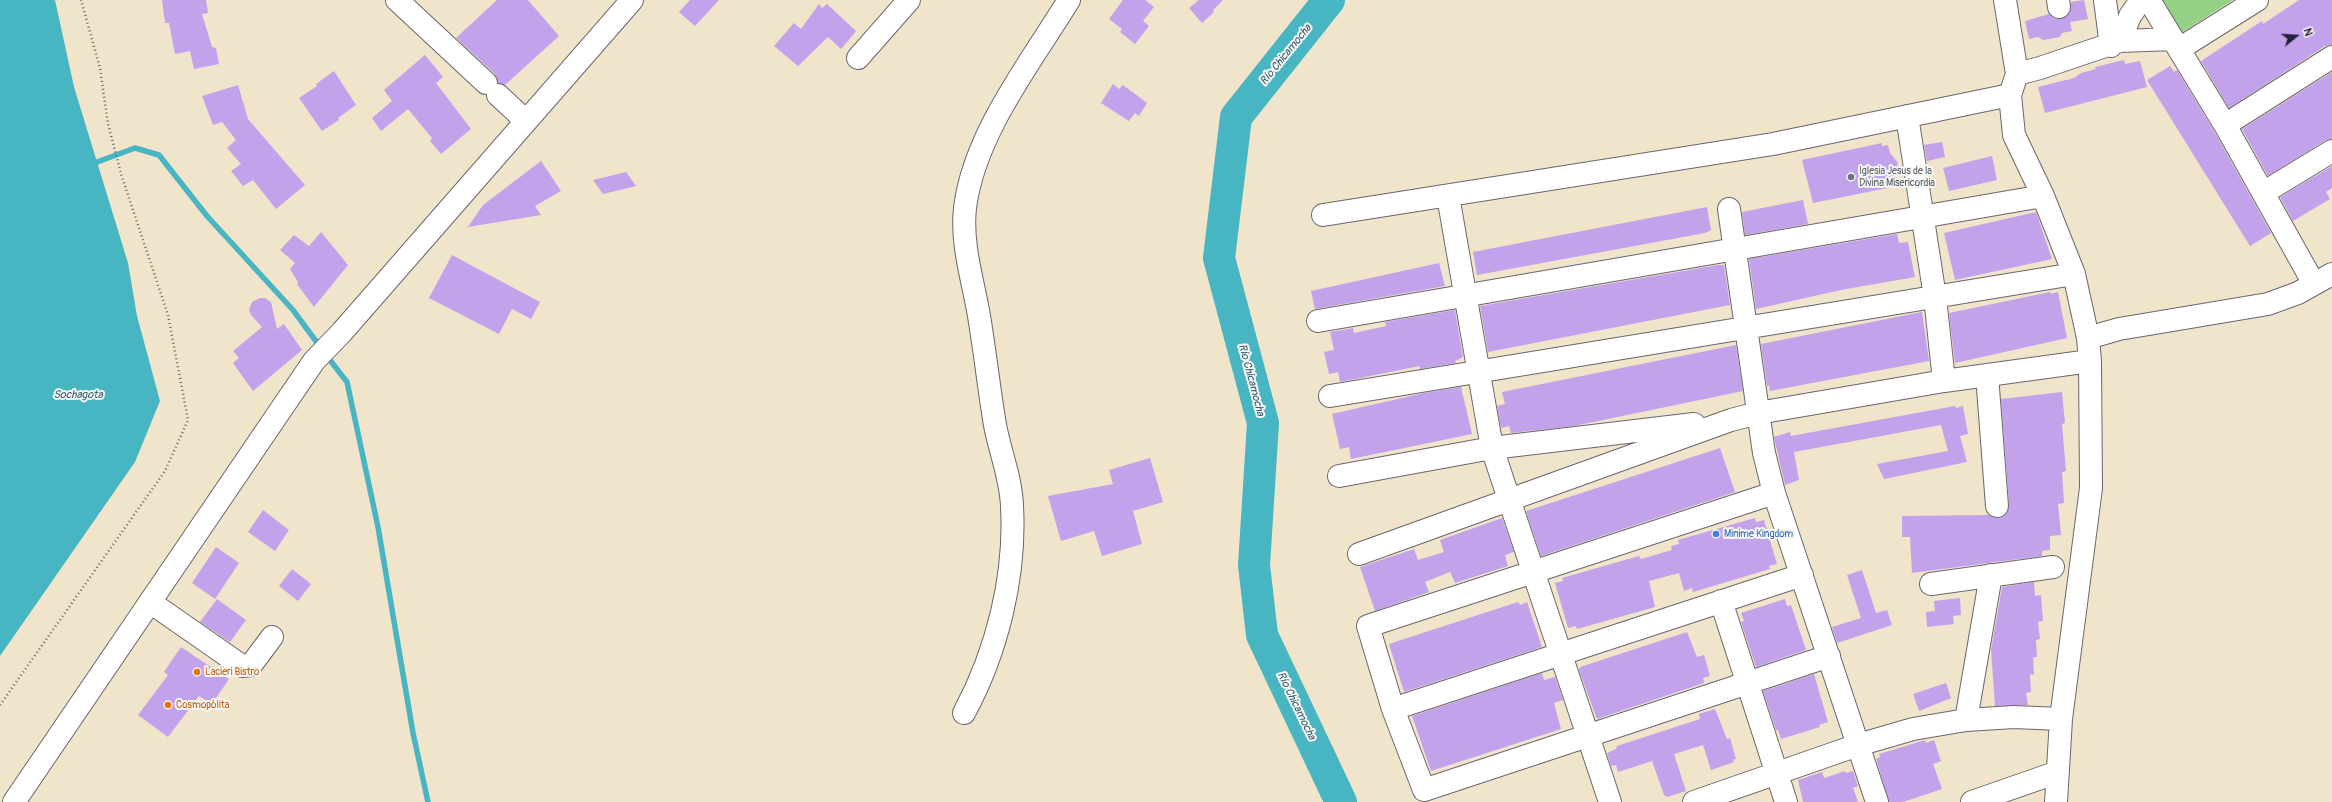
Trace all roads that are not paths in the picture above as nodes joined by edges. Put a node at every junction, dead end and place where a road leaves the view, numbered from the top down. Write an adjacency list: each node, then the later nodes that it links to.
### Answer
1 (397, 0): 17 (street)
2 (632, 0): 17 (street)
3 (908, 0): 13 (street)
4 (1069, 0): 59 (street)
5 (2005, 0): 14 (street)
6 (2106, 0): 10 (street)
7 (2141, 0): 10 (street)
8 (2149, 0): 11 (street)
9 (2257, 0): 11 (street)
10 (2115, 44): 11 (street); 14 (street)
11 (2176, 44): 18 (street)
12 (2332, 57): 18 (street)
13 (858, 58)
14 (2017, 74): 15 (street)
15 (2010, 95): 16 (street); 22 (street)
16 (1907, 116): 21 (street); 25 (street)
17 (526, 121): 53 (street)
18 (2225, 125): 20 (street)
19 (2332, 151): 20 (street)
20 (2263, 193): 28 (street)
21 (1448, 196): 24 (street); 29 (street)
22 (2043, 196): 25 (street); 27 (street)
23 (1729, 209): 26 (street)
24 (1323, 215)
25 (1923, 217): 26 (street); 30 (street)
26 (1734, 249): 29 (street); 32 (street)
27 (2074, 274): 30 (street); 33 (street)
28 (2323, 279): 33 (street)
29 (1466, 296): 31 (street); 35 (street)
30 (1935, 297): 32 (street); 37 (street)
31 (1318, 321)
32 (1746, 328): 35 (street); 39 (street)
33 (2088, 338): 34 (street)
34 (2090, 361): 36 (street); 60 (street)
35 (1479, 372): 38 (street); 41 (street)
36 (1987, 375): 37 (street); 45 (street)
37 (1944, 381): 39 (street)
38 (1330, 396)
39 (1758, 413): 40 (street); 43 (street)
40 (1731, 420): 41 (street); 44 (street)
41 (1492, 448): 42 (street); 44 (street)
42 (1339, 476)
43 (1774, 493): 48 (street); 49 (street)
44 (1510, 499): 46 (street); 48 (street)
45 (1997, 506)
46 (1358, 554)
47 (2053, 567): 50 (street)
48 (1534, 572): 55 (street); 58 (street)
49 (1802, 575): 52 (street); 56 (street)
50 (1990, 575): 51 (street); 61 (street)
51 (1931, 584)
52 (1721, 601): 55 (street); 57 (street)
53 (150, 602): 54 (street); 66 (street)
54 (272, 637)
55 (1561, 654): 58 (street); 62 (street)
56 (1829, 656): 57 (street); 63 (street)
57 (1748, 683): 62 (street); 65 (street)
58 (1393, 709): 62 (street)
59 (964, 713)
60 (2061, 718): 61 (street); 64 (street)
61 (1966, 720): 63 (street)
62 (1588, 736): 67 (street)
63 (1858, 745): 65 (street); 70 (street)
64 (2058, 772): 71 (street); 72 (street)
65 (1777, 773): 68 (street); 69 (street)
66 (14, 802)
67 (1610, 802)
68 (1694, 802)
69 (1786, 802)
70 (1877, 802)
71 (1972, 802)
72 (2056, 802)

